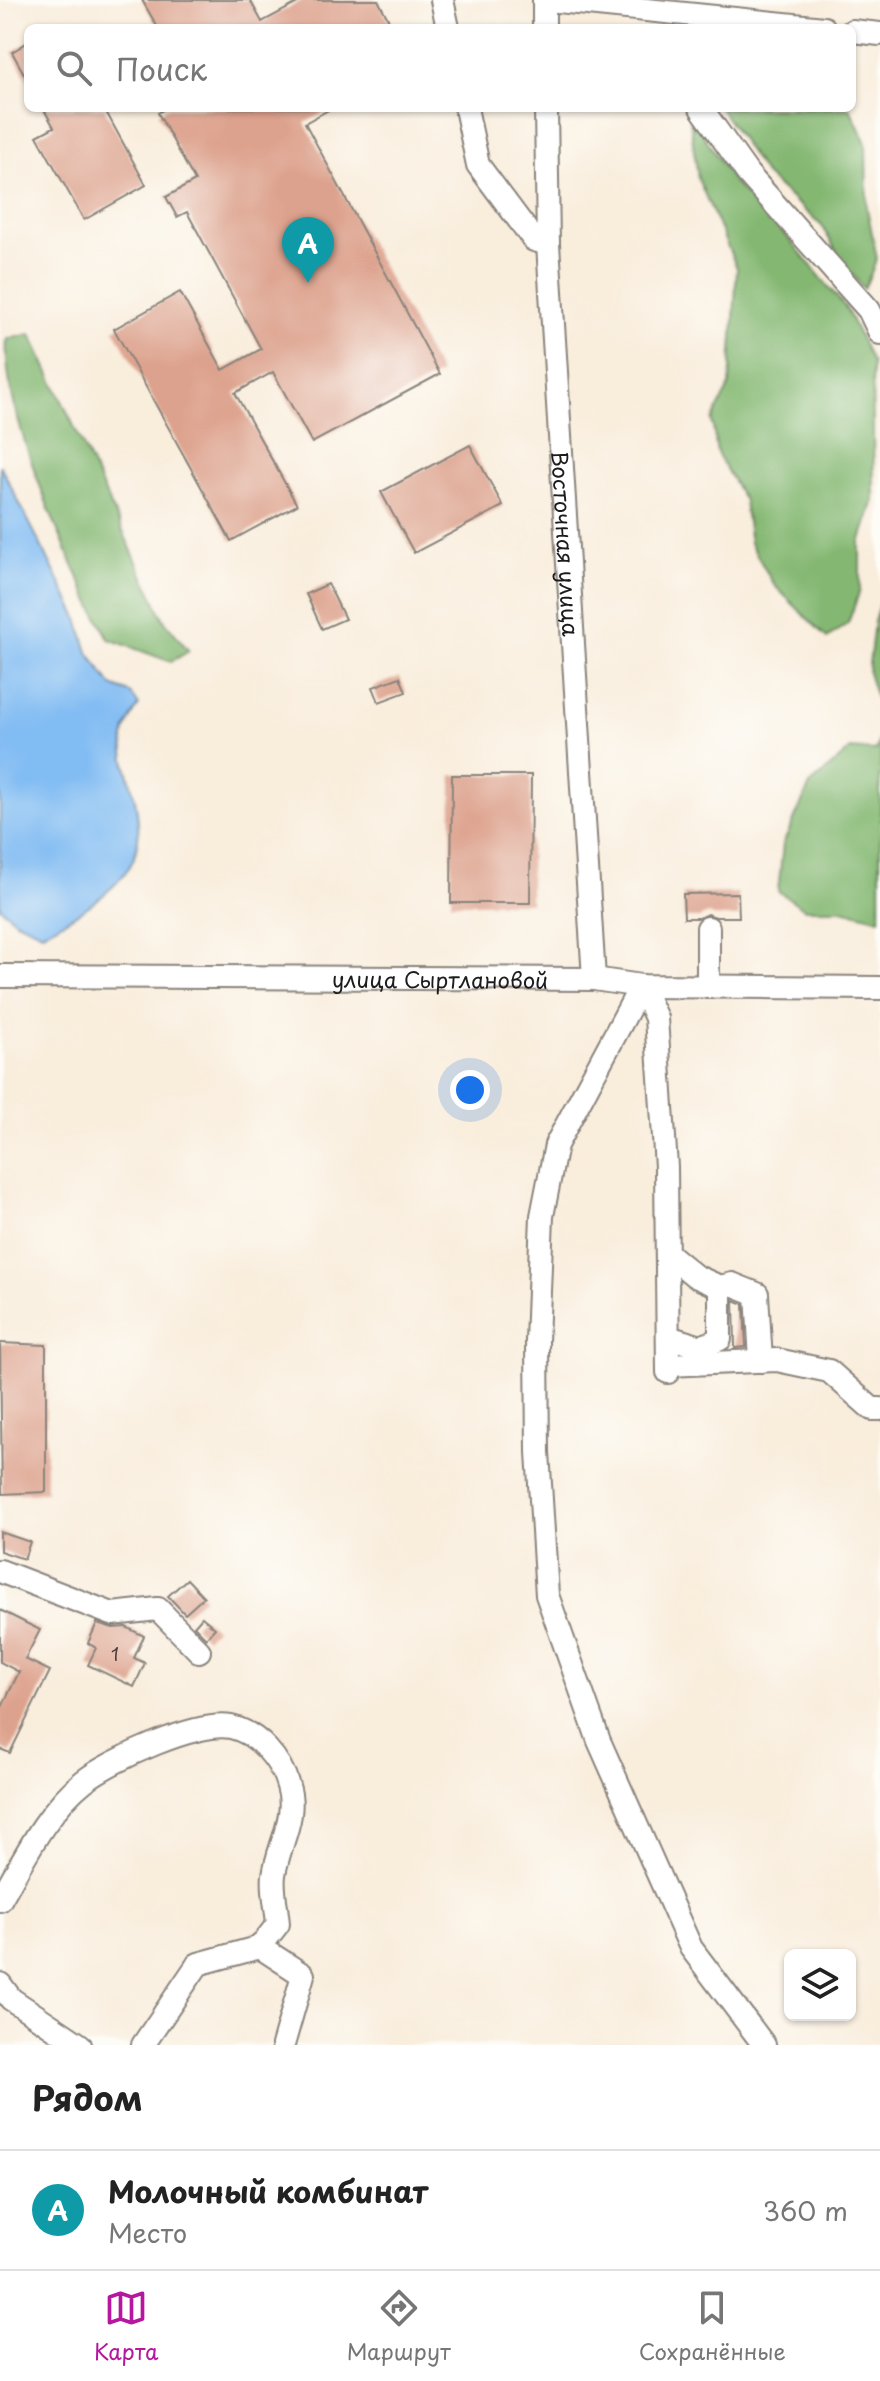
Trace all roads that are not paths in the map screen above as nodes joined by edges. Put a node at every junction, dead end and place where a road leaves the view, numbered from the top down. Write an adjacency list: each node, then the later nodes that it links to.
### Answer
1 (442, 0): 4 (street)
2 (546, 0): 3 (street); 5 (street)
3 (631, 9): 6 (street); 7 (street)
4 (447, 24)
5 (544, 24)
6 (641, 24)
7 (783, 24)
8 (856, 31): 9 (street)
9 (880, 34)
10 (467, 112): 13 (street)
11 (546, 112): 13 (street, Восточная улица)
12 (704, 112): 14 (street)
13 (548, 244): 17 (street, Восточная улица)
14 (880, 333)
15 (708, 928): 19 (street)
16 (0, 976): 17 (street, улица Сыртлановой)
17 (594, 979): 18 (street, улица Сыртлановой)
18 (641, 986): 19 (street, улица Сыртлановой); 21 (street); 34 (street)
19 (708, 987): 20 (street, улица Сыртлановой)
20 (880, 988)
21 (667, 1253): 22 (street); 23 (street)
22 (720, 1287): 23 (street); 24 (street)
23 (668, 1337): 24 (street)
24 (761, 1361): 25 (street)
25 (880, 1409)
26 (0, 1571): 27 (street)
27 (199, 1651)
28 (0, 1900): 29 (street)
29 (260, 1947): 32 (street); 33 (street)
30 (0, 1984): 31 (street)
31 (80, 2045)
32 (143, 2045)
33 (283, 2045)
34 (764, 2045)

